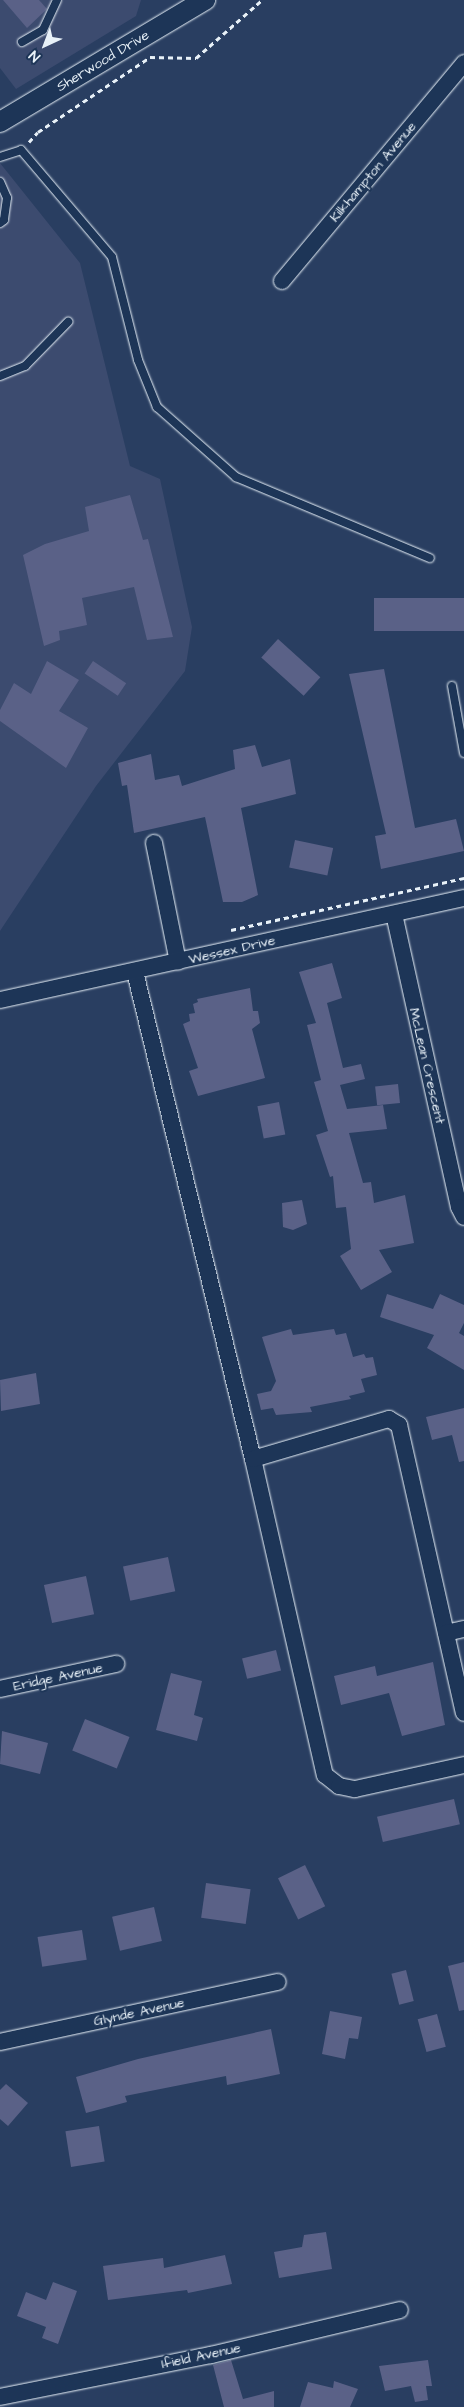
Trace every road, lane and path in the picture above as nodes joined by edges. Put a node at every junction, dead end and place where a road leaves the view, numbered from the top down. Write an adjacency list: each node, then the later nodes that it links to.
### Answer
1 (57, 0): 4 (lane)
2 (205, 0): 6 (street, Sherwood Drive)
3 (262, 0): 7 (path)
4 (22, 42)
5 (464, 63): 11 (street, Kilkhampton Avenue)
6 (0, 122)
7 (21, 150): 8 (lane); 14 (lane)
8 (0, 157)
9 (0, 182): 10 (lane)
10 (0, 223)
11 (282, 281)
12 (68, 322): 13 (lane)
13 (0, 376)
14 (430, 558)
15 (452, 686): 16 (lane)
16 (464, 753)
17 (154, 843): 20 (street)
18 (464, 898): 19 (street, Wessex Drive)
19 (394, 914): 20 (street, Wessex Drive); 23 (street, McLean Crescent)
20 (178, 962): 21 (street, Wessex Drive)
21 (135, 972): 22 (street, Wessex Drive); 24 (street)
22 (0, 1000)
23 (464, 1217)
24 (253, 1459): 26 (street); 30 (street)
25 (464, 1629): 26 (street)
26 (446, 1633): 29 (street)
27 (116, 1664): 28 (street, Eridge Avenue)
28 (0, 1689)
29 (464, 1713)
30 (464, 1765)
31 (278, 1982): 32 (street, Glynde Avenue)
32 (0, 2042)
33 (400, 2310): 34 (street, Ifield Avenue)
34 (0, 2397)

